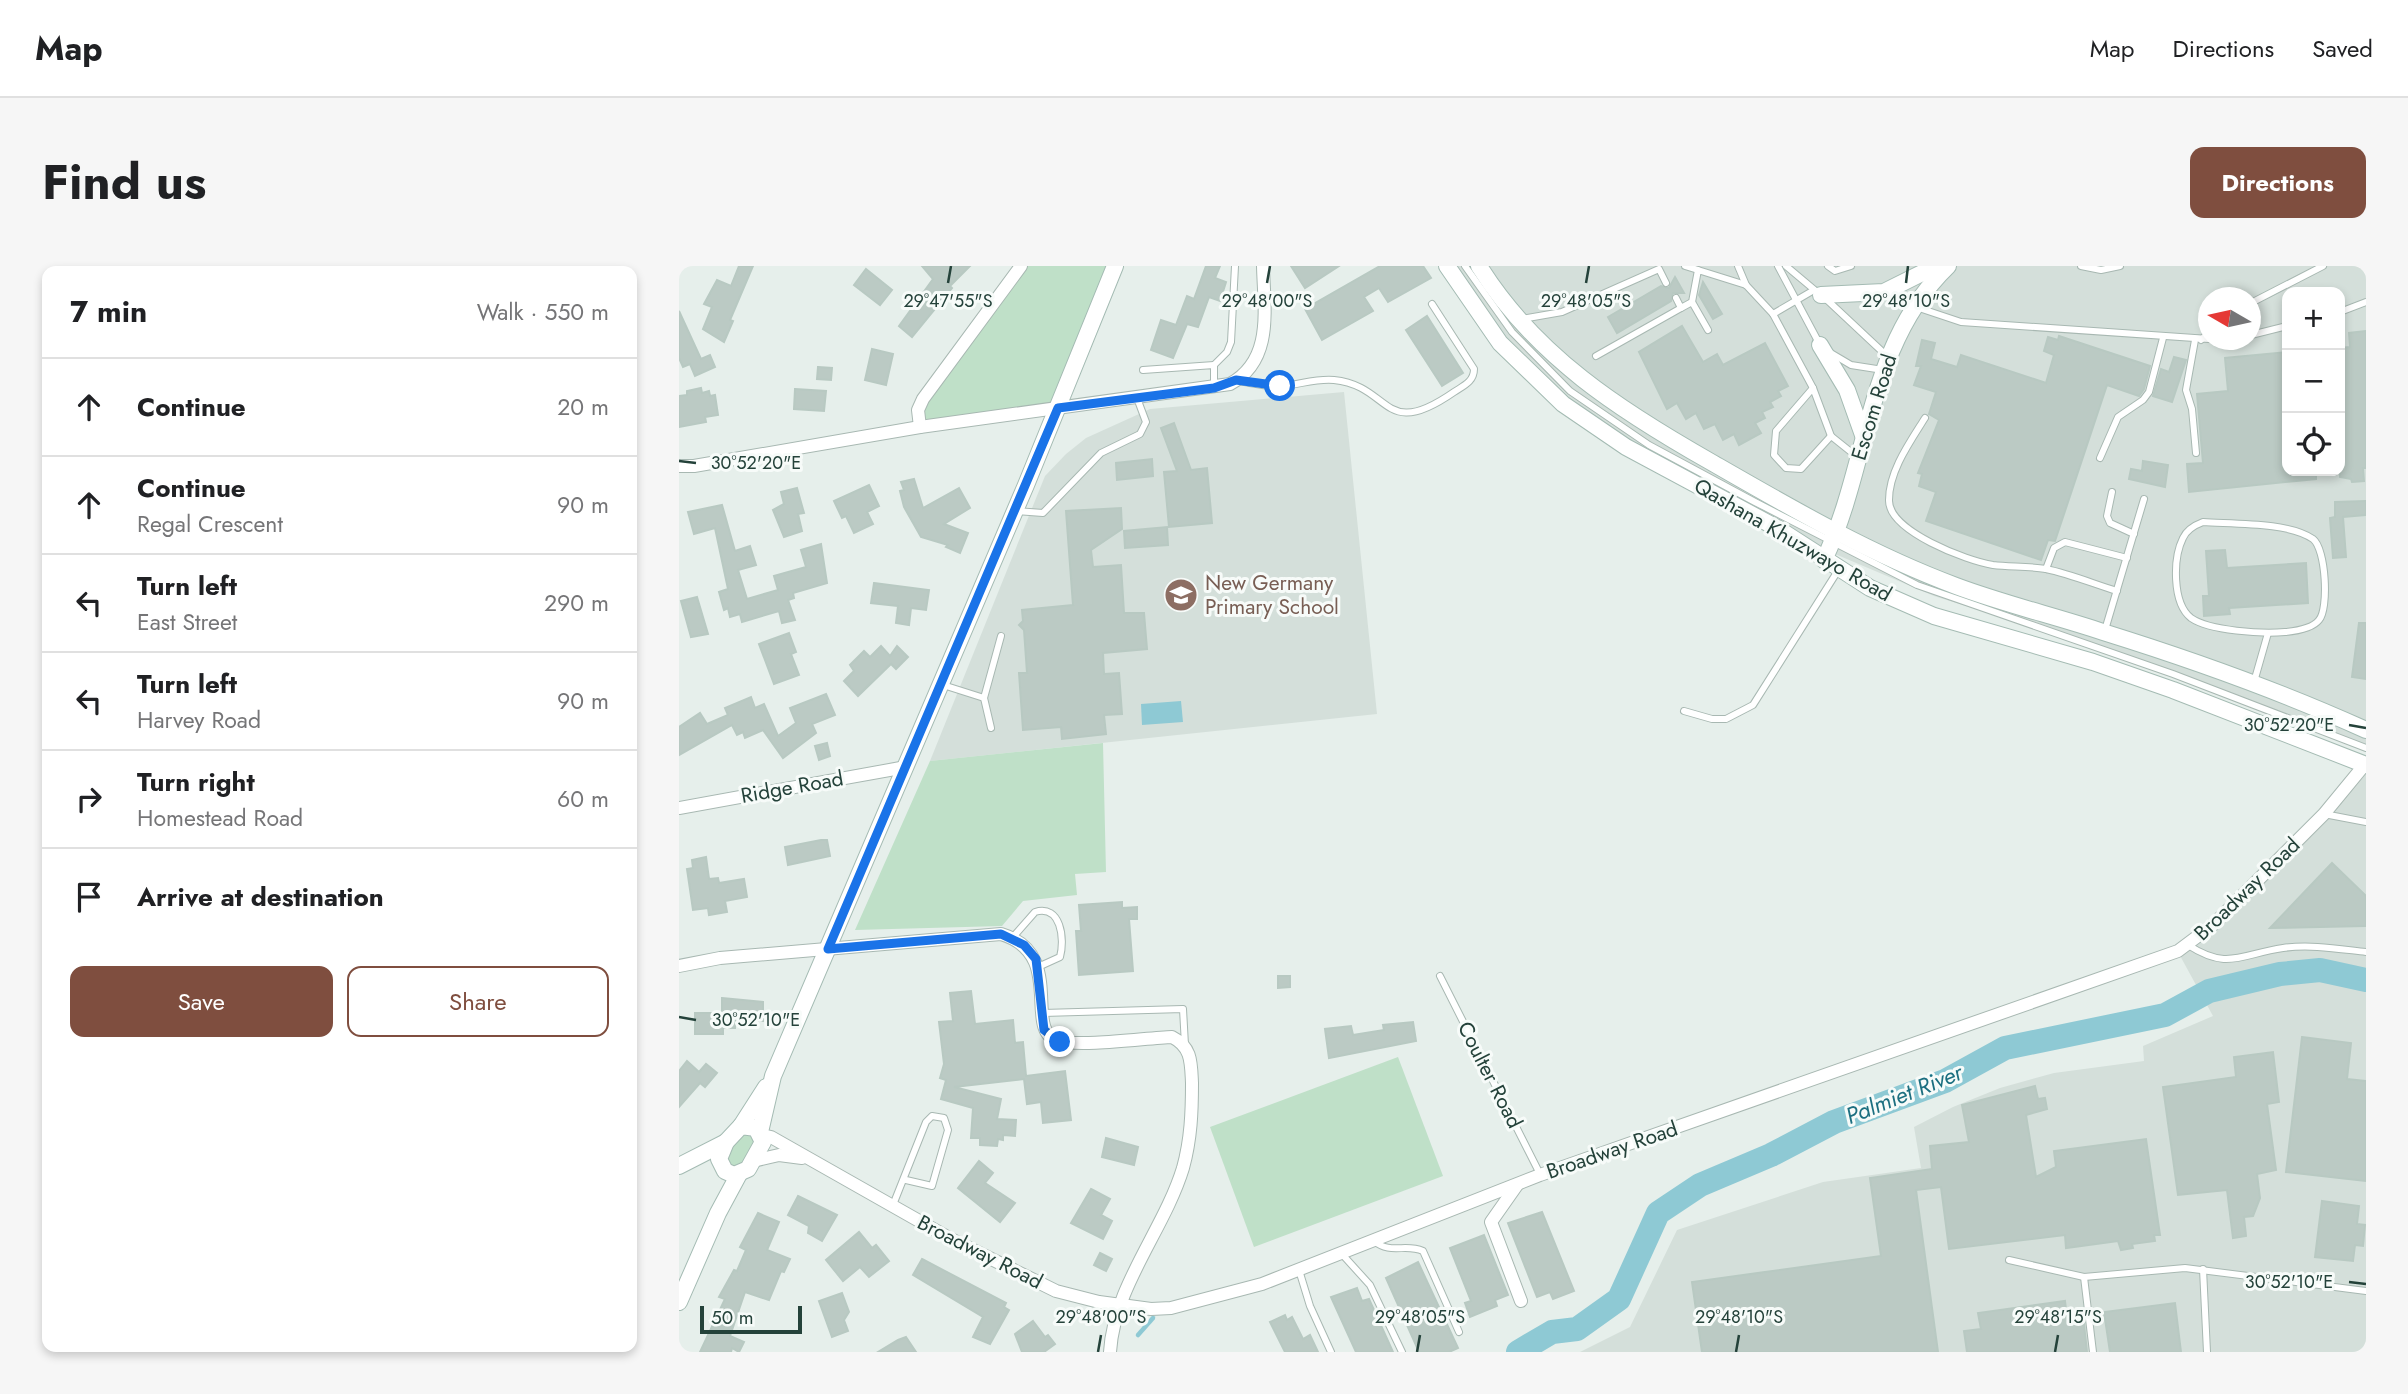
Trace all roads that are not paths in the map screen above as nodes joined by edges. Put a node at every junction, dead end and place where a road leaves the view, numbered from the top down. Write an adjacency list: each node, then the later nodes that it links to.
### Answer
1 (1021, 266): 52 (street)
2 (1115, 266): 50 (main road)
3 (1235, 266): 44 (lane)
4 (1263, 266): 46 (street)
5 (1447, 266): 65 (main road, Qashana Khuzwayo Road)
6 (1465, 266): 63 (lane)
7 (1479, 266): 34 (main road, Qashana Khuzwayo Road)
8 (1685, 266): 20 (lane)
9 (1738, 266): 22 (lane)
10 (1777, 266): 27 (lane)
11 (1786, 266): 23 (lane)
12 (1828, 266): 13 (lane)
13 (1851, 266)
14 (1936, 266): 23 (main road)
15 (1948, 266): 30 (main road, Escom Road)
16 (2081, 266): 17 (lane)
17 (2120, 266)
18 (2323, 266): 25 (lane)
19 (1661, 267): 21 (lane); 34 (lane)
20 (1698, 270): 22 (lane); 26 (lane)
21 (1667, 283)
22 (1746, 285): 33 (lane)
23 (1817, 292): 27 (lane); 43 (lane)
24 (1676, 298): 31 (lane)
25 (2261, 298)
26 (1692, 302): 31 (lane); 36 (lane)
27 (1795, 302): 33 (lane); 40 (lane)
28 (2366, 302): 32 (lane)
29 (1432, 304): 46 (lane)
30 (1914, 306): 38 (lane); 43 (main road, Escom Road)
31 (1681, 308): 42 (lane)
32 (2345, 310)
33 (1773, 314): 48 (lane)
34 (1518, 319): 63 (main road, Qashana Khuzwayo Road)
35 (2282, 327): 37 (lane)
36 (1708, 330)
37 (2261, 332)
38 (2163, 338): 39 (lane); 57 (lane)
39 (2198, 340)
40 (1820, 345): 43 (lane); 53 (main road)
41 (2198, 350): 55 (lane)
42 (1595, 356)
43 (1885, 364): 53 (main road, Escom Road)
44 (1214, 365): 45 (lane); 47 (lane)
45 (1143, 370)
46 (1236, 380): 47 (street)
47 (1214, 388): 49 (street)
48 (1813, 388): 54 (lane); 54 (lane)
49 (1137, 398): 50 (street); 61 (lane)
50 (1058, 408): 52 (street); 61 (main road)
51 (1925, 418): 67 (lane)
52 (920, 427): 58 (street)
53 (1863, 435): 56 (main road, Escom Road)
54 (1831, 436): 56 (lane)
55 (2196, 453)
56 (1858, 457): 63 (main road, Escom Road)
57 (2100, 458)
58 (679, 466)
59 (2112, 492): 62 (lane)
60 (2144, 499): 62 (lane)
61 (1015, 511): 73 (main road)
62 (2134, 534): 64 (lane)
63 (1835, 538): 65 (main road, Escom Road); 69 (main road, Qashana Khuzwayo Road); 78 (lane)
64 (2127, 558): 67 (lane); 68 (lane)
65 (1824, 560): 66 (main road, Qashana Khuzwayo Road)
66 (1839, 569): 75 (lane); 78 (main road, Qashana Khuzwayo Road)
67 (2046, 569): 68 (lane)
68 (2117, 591): 69 (lane)
69 (2105, 632): 72 (main road, Qashana Khuzwayo Road)
70 (2268, 633): 70 (lane); 72 (lane)
71 (1000, 636): 74 (lane)
72 (2254, 682): 77 (main road, Qashana Khuzwayo Road)
73 (941, 684): 74 (lane); 79 (main road)
74 (984, 698): 76 (lane)
75 (1684, 711)
76 (991, 728)
77 (2366, 730)
78 (2366, 760): 81 (street, Broadway Road)
79 (906, 767): 80 (street, Ridge Road); 85 (main road)
80 (679, 808)
81 (2324, 814): 82 (lane); 84 (street, Broadway Road)
82 (2366, 821)
83 (1007, 936): 85 (street); 88 (street); 88 (lane)
84 (2188, 945): 86 (lane); 101 (street, Broadway Road)
85 (828, 949): 87 (street); 92 (main road)
86 (2366, 952)
87 (679, 967)
88 (1038, 967): 90 (street)
89 (1440, 976): 101 (lane, Coulter Road)
90 (1043, 1013): 91 (street); 91 (lane)
91 (1185, 1045): 115 (street)
92 (773, 1076): 93 (main road); 94 (main road)
93 (741, 1126): 94 (main road); 95 (main road)
94 (761, 1134): 96 (street, Broadway Road); 97 (main road)
95 (726, 1142): 98 (main road); 99 (main road)
96 (809, 1159): 97 (street, Broadway Road); 104 (street, Broadway Road)
97 (754, 1161): 100 (main road)
98 (684, 1165): 99 (main road)
99 (721, 1166): 100 (main road); 105 (main road)
100 (739, 1174): 105 (main road)
101 (1540, 1175): 103 (street, Broadway Road)
102 (906, 1180): 102 (lane); 104 (lane)
103 (1517, 1185): 106 (street, Broadway Road); 113 (street)
104 (893, 1206): 115 (street, Broadway Road)
105 (718, 1213): 114 (main road)
106 (1374, 1240): 107 (street, Broadway Road); 116 (lane)
107 (1341, 1253): 110 (street, Broadway Road); 119 (lane)
108 (2009, 1260): 111 (lane)
109 (2203, 1269): 111 (lane); 112 (lane); 121 (lane)
110 (1299, 1270): 115 (street, Broadway Road); 118 (lane)
111 (2084, 1277): 120 (lane)
112 (2366, 1291)
113 (1521, 1301)
114 (679, 1302)
115 (1121, 1306): 117 (street)
116 (1459, 1332)
117 (1113, 1350)
118 (1331, 1352)
119 (1402, 1352)
120 (2093, 1352)
121 (2207, 1352)

